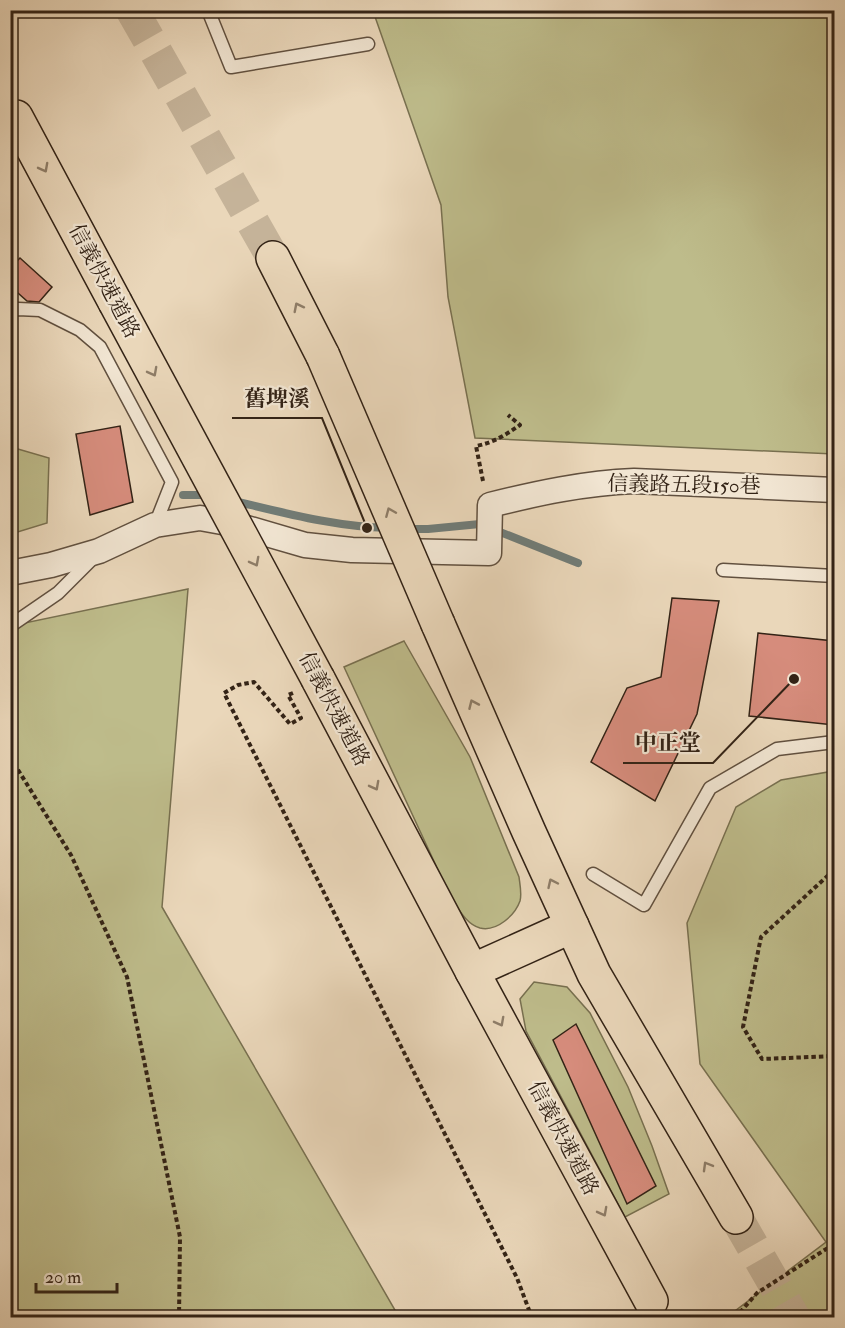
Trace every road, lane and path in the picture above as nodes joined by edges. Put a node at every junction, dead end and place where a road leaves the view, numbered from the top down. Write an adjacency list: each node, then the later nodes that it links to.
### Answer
1 (208, 10): 2 (lane)
2 (368, 44)
3 (16, 117): 15 (highway, 信義快速道路, one-way to 15, bridge)
4 (273, 258): 20 (highway, one-way to 4, bridge)
5 (10, 311): 9 (lane)
6 (508, 416): 8 (path)
7 (834, 490): 8 (street, 信義路五段150巷)
8 (490, 505): 9 (street)
9 (155, 525): 10 (street)
10 (99, 551): 12 (street); 14 (lane)
11 (723, 570): 13 (lane)
12 (10, 573)
13 (834, 576)
14 (10, 626)
15 (308, 685): 21 (highway, 信義快速道路, one-way to 21); 27 (path)
16 (834, 742): 19 (lane)
17 (10, 757): 26 (path)
18 (834, 870): 22 (path)
19 (593, 874)
20 (572, 926): 21 (highway); 23 (highway, one-way to 20)
21 (472, 971): 25 (highway, 信義快速道路, one-way to 25)
22 (834, 1056)
23 (736, 1217)
24 (834, 1244): 28 (path)
25 (651, 1302)
26 (179, 1317)
27 (532, 1317)
28 (735, 1317)

